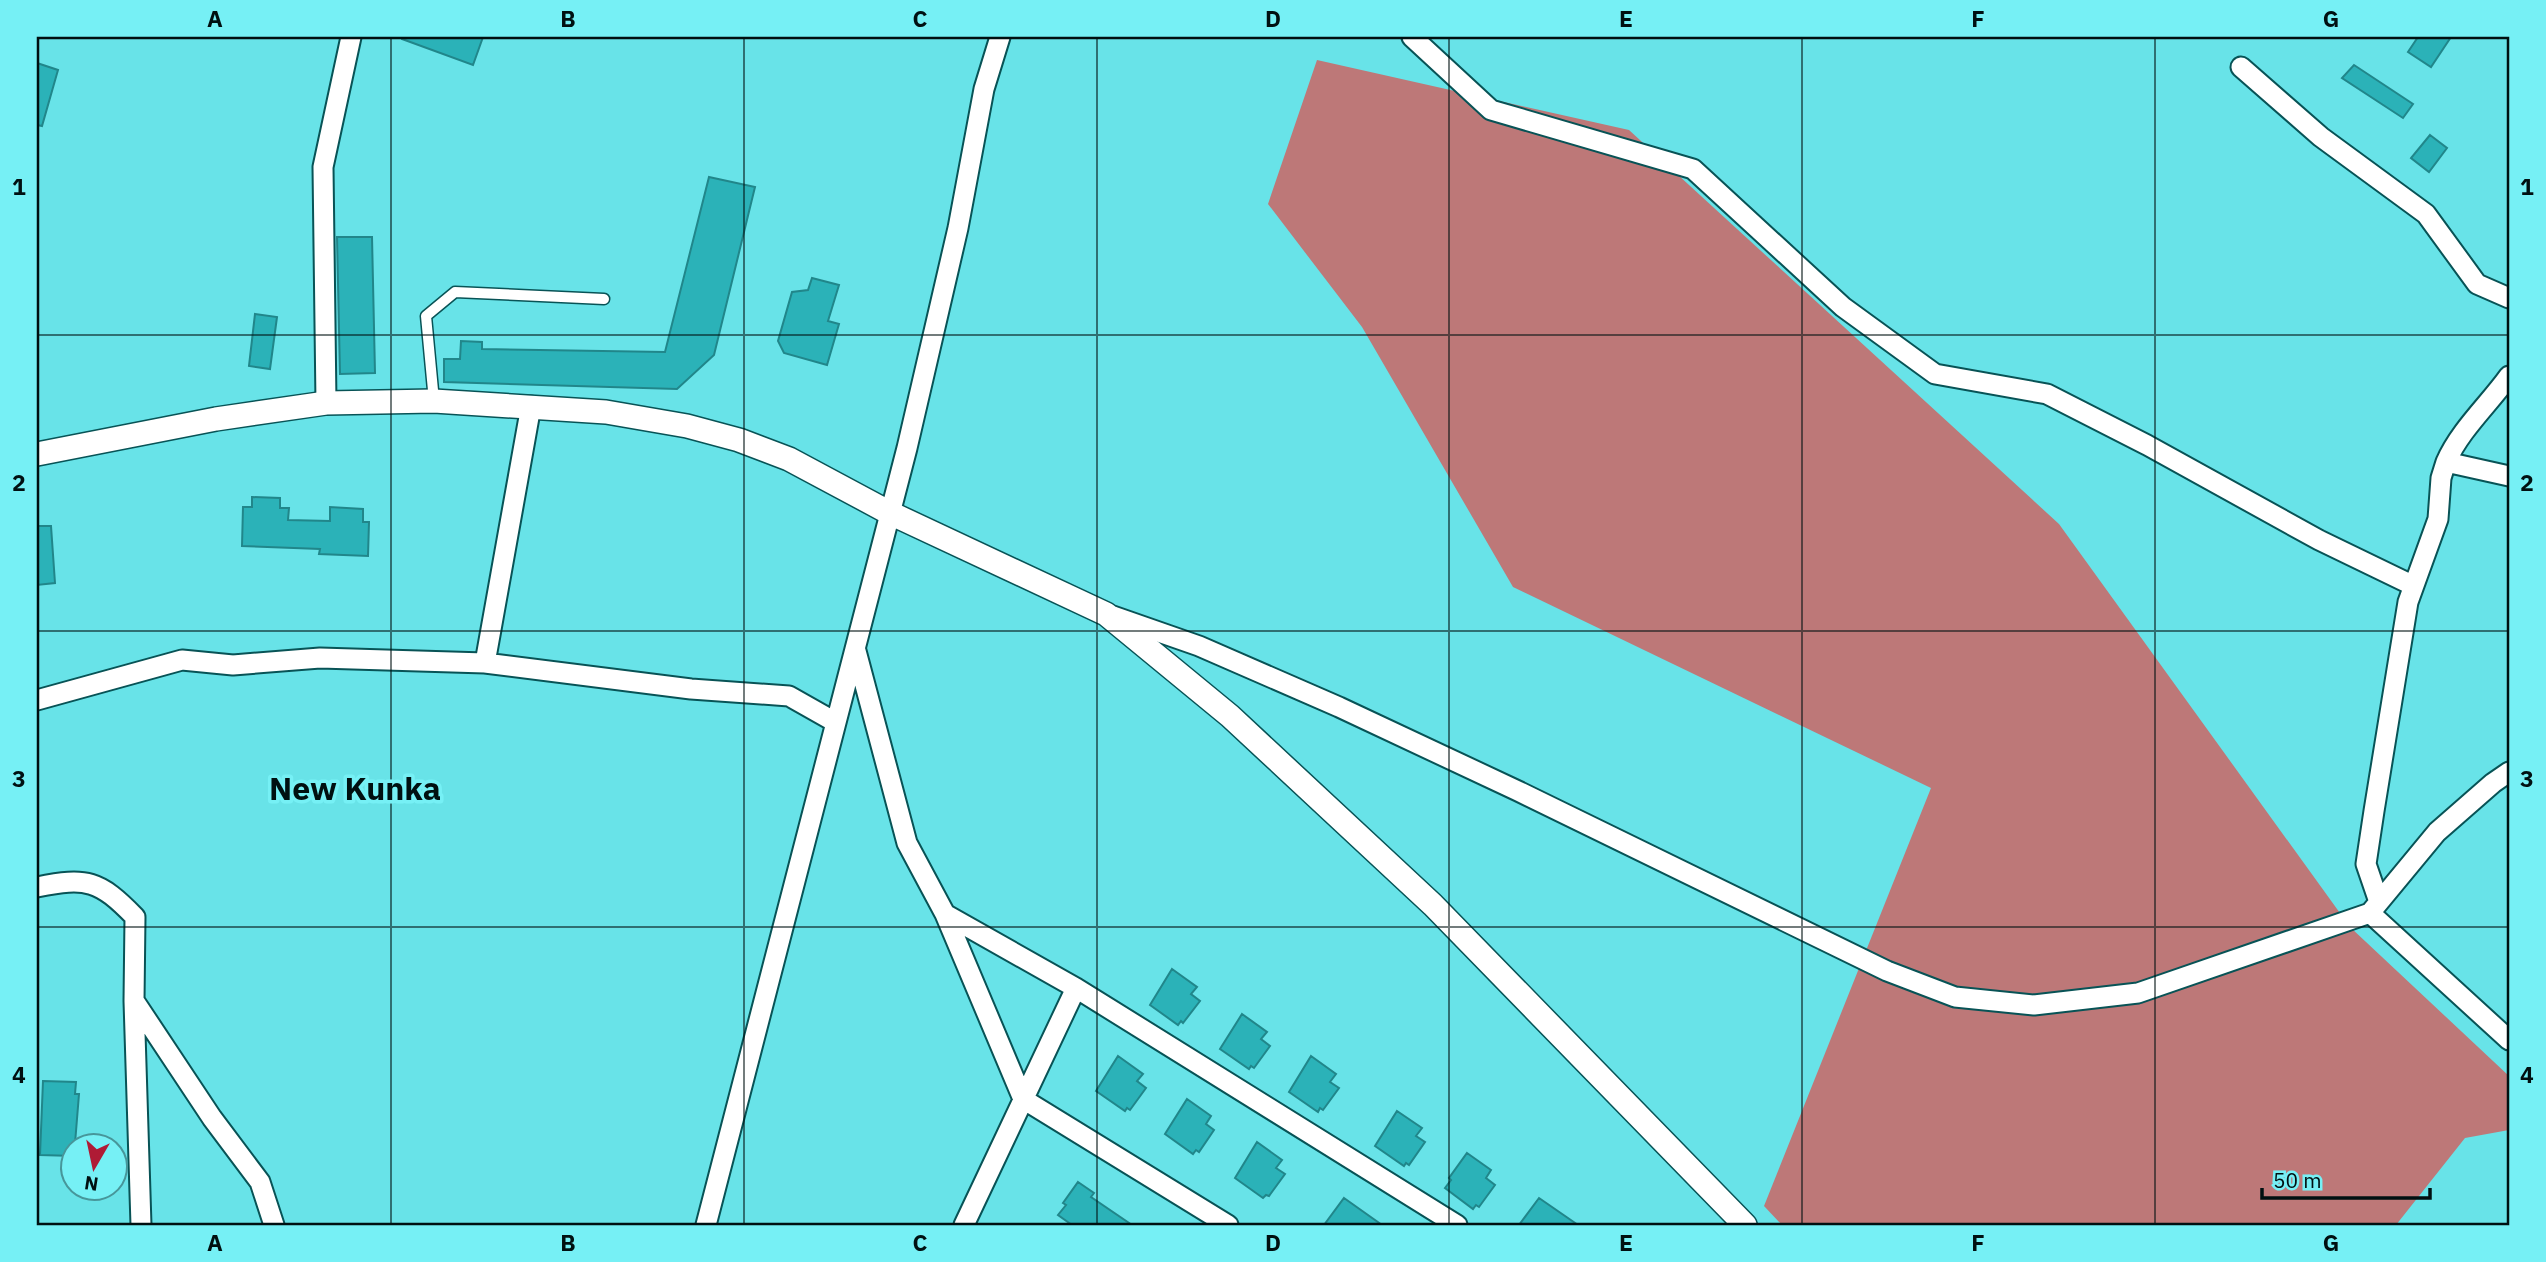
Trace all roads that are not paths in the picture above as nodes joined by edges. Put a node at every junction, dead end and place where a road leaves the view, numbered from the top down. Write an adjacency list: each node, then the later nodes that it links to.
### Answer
1 (351, 37): 9 (street)
2 (1000, 37): 14 (street)
3 (1412, 37): 15 (street)
4 (2241, 67): 5 (street)
5 (2509, 298)
6 (604, 299): 8 (lane)
7 (2509, 376): 12 (street)
8 (434, 401): 9 (street); 10 (street)
9 (326, 403): 11 (street)
10 (531, 406): 14 (street); 18 (street)
11 (37, 454)
12 (2446, 462): 13 (street); 15 (street)
13 (2509, 476)
14 (888, 512): 16 (street); 17 (street)
15 (2412, 585): 23 (street)
16 (1106, 614): 23 (street); 35 (street)
17 (856, 649): 20 (street); 24 (street)
18 (485, 663): 19 (street); 20 (street)
19 (37, 700)
20 (835, 722): 31 (street)
21 (2509, 772): 23 (street)
22 (37, 887): 26 (street)
23 (2374, 908): 27 (street)
24 (945, 914): 25 (street); 28 (street)
25 (1076, 988): 28 (street); 34 (street)
26 (134, 1001): 29 (street); 30 (street)
27 (2509, 1040)
28 (1023, 1099): 32 (street); 33 (street)
29 (141, 1225)
30 (274, 1225)
31 (706, 1225)
32 (964, 1225)
33 (1228, 1225)
34 (1457, 1225)
35 (1745, 1225)

